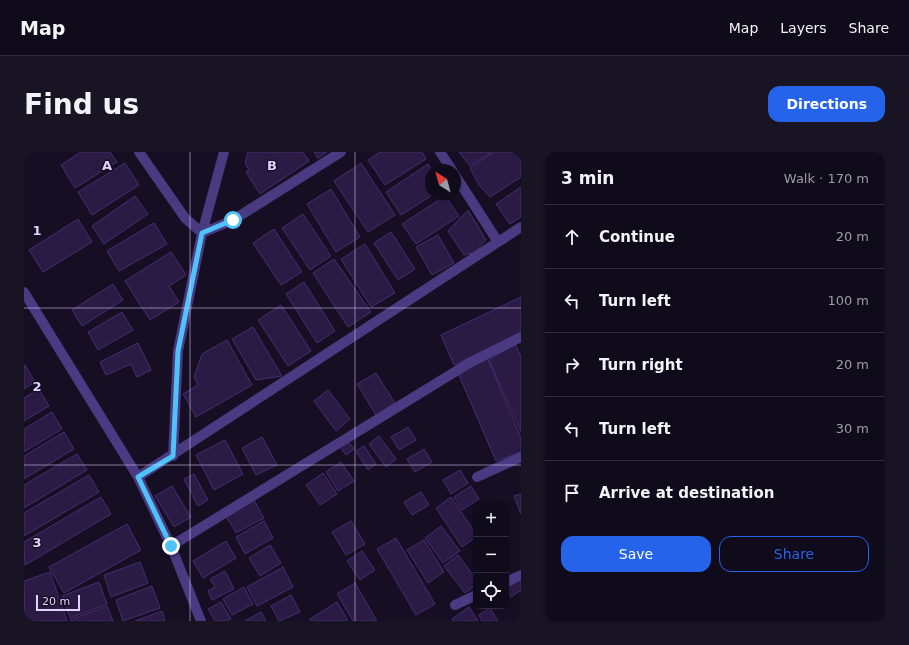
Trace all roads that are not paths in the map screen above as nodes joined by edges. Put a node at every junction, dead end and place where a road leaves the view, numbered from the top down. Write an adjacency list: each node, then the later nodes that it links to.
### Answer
1 (139, 152): 8 (street)
2 (224, 152): 8 (street)
3 (341, 152): 8 (street)
4 (440, 152): 5 (street)
5 (448, 164)
6 (461, 184): 9 (street)
7 (521, 227): 9 (street)
8 (202, 233): 12 (street)
9 (498, 242): 12 (street)
10 (24, 292): 14 (street)
11 (521, 337): 16 (street)
12 (173, 456): 14 (street)
13 (521, 457): 15 (street)
14 (138, 477): 16 (street)
15 (476, 477)
16 (171, 546): 21 (street)
17 (521, 575): 18 (street)
18 (509, 581)
19 (473, 596): 20 (street)
20 (455, 605)
21 (201, 621)

